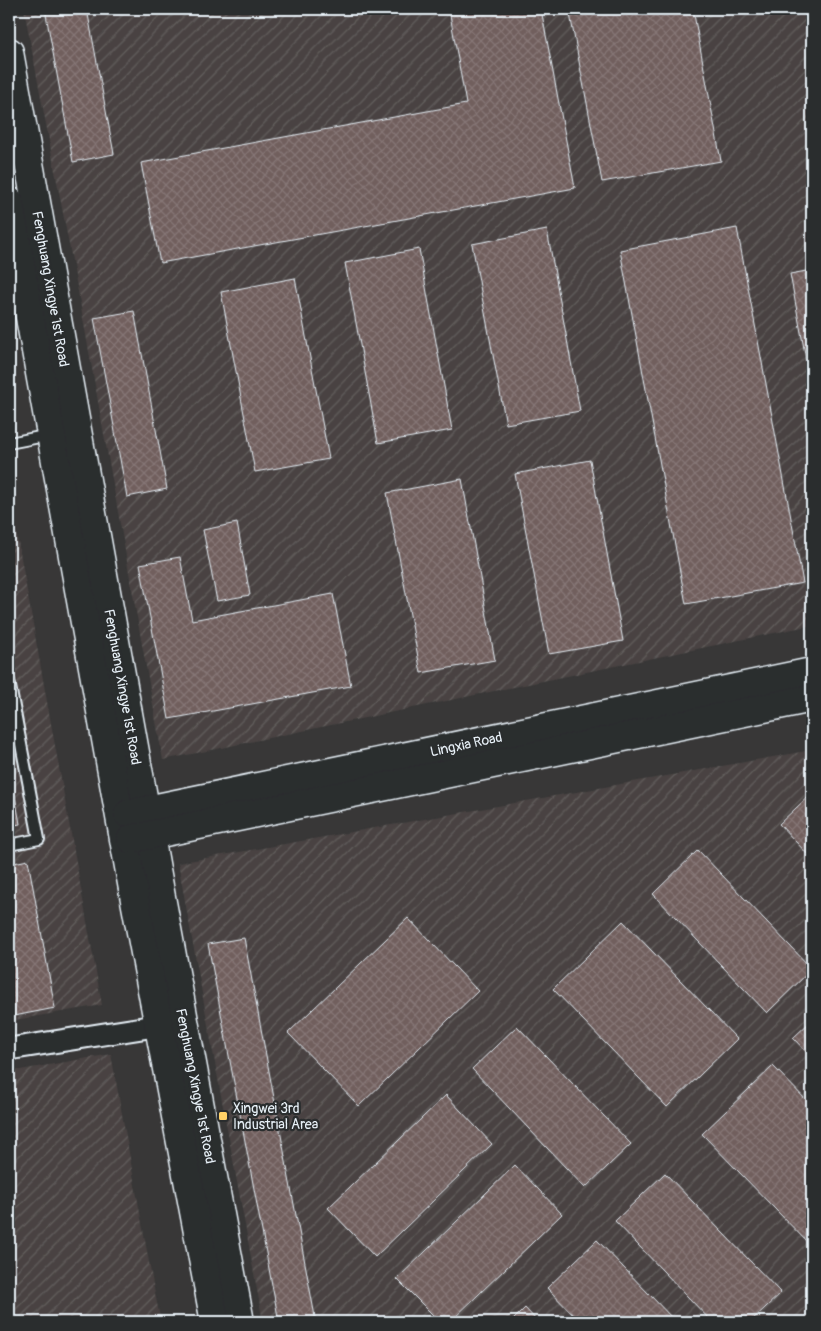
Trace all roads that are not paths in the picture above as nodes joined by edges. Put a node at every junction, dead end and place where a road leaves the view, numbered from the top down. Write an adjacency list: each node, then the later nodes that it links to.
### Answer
1 (9, 52): 8 (street, Fenghuang Xingye 1st Road)
2 (9, 201): 3 (street, Fenghuang Xingye 1st Road)
3 (51, 435): 4 (lane); 8 (street, Fenghuang Xingye 1st Road)
4 (9, 442)
5 (812, 672): 8 (street, Lingxia Road)
6 (9, 681): 9 (lane)
7 (812, 698): 8 (street, Lingxia Road)
8 (135, 826): 10 (street, Fenghuang Xingye 1st Road)
9 (9, 845)
10 (171, 1023): 11 (street); 12 (street, Fenghuang Xingye 1st Road); 13 (street, Fenghuang Xingye 1st Road)
11 (9, 1050)
12 (215, 1322)
13 (240, 1322)

